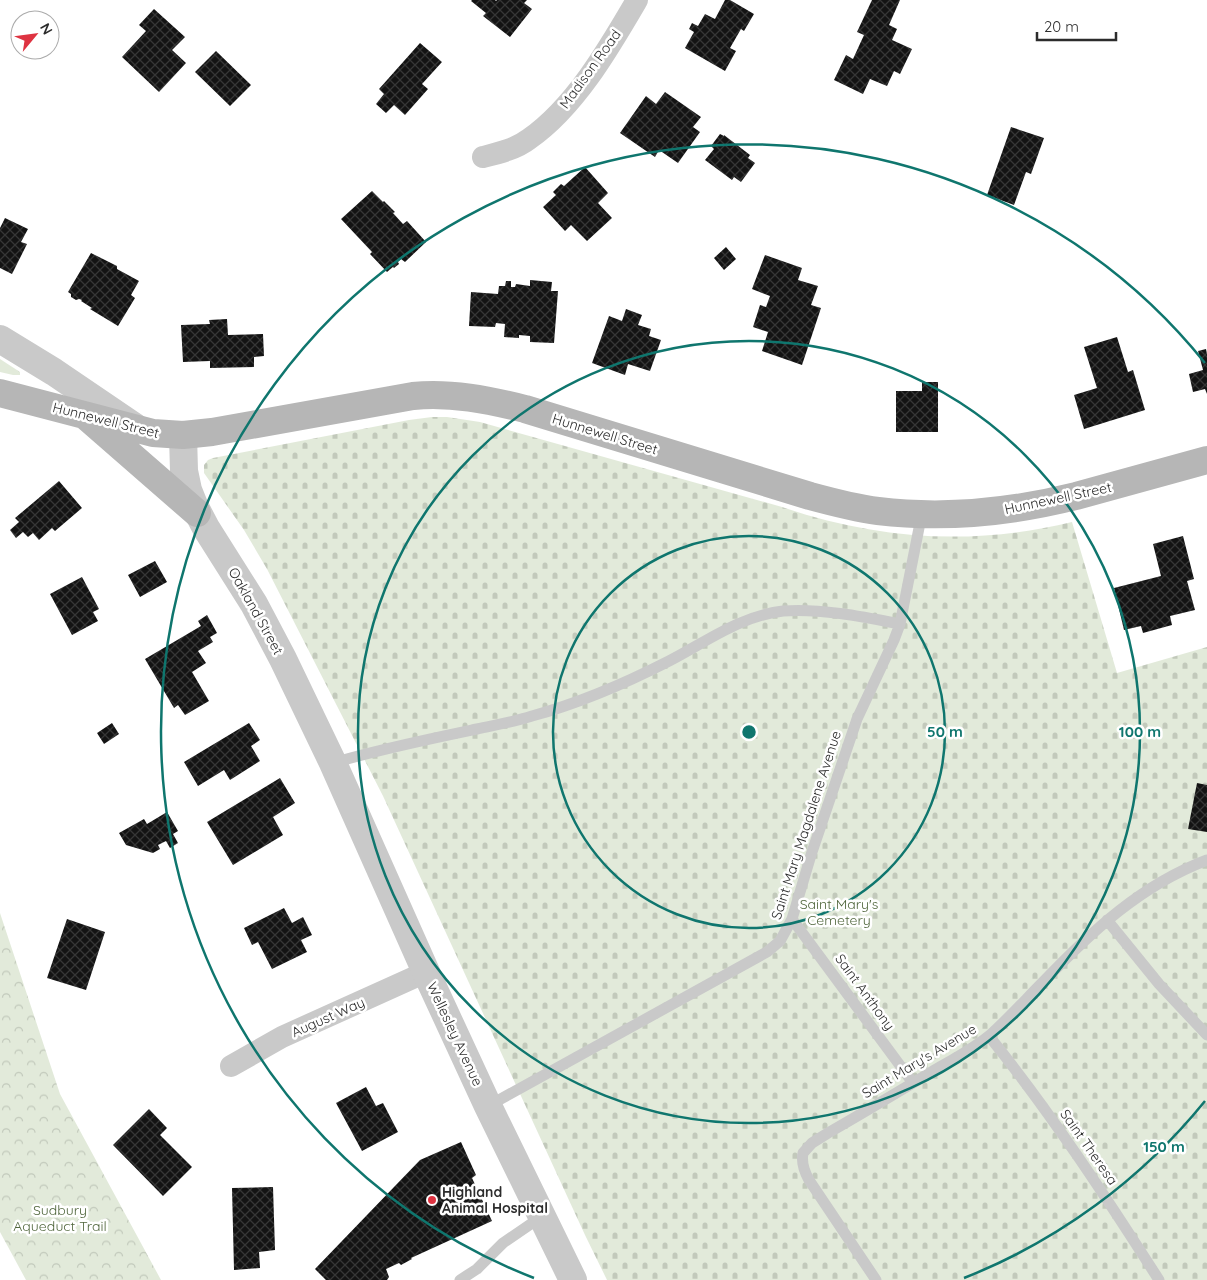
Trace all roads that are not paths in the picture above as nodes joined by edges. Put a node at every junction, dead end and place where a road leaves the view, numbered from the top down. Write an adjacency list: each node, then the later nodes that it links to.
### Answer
1 (637, 0): 2 (street, Madison Road)
2 (483, 158)
3 (0, 339): 6 (street)
4 (0, 393): 5 (main road, Hunnewell Street)
5 (85, 416): 6 (main road, Hunnewell Street); 9 (main road)
6 (138, 429): 7 (main road, Hunnewell Street)
7 (183, 435): 9 (street, Oakland Street); 10 (main road, Hunnewell Street)
8 (1207, 460): 10 (main road, Hunnewell Street)
9 (198, 513): 12 (street, Oakland Street)
10 (920, 514): 11 (lane, Saint Mary Magdalene Avenue)
11 (900, 624): 12 (lane); 14 (lane, Saint Mary Magdalene Avenue)
12 (338, 774): 16 (street, Wellesley Avenue)
13 (1207, 860): 15 (lane, Saint Mary's Avenue)
14 (792, 919): 20 (lane, Saint Anthony); 21 (lane, Saint Mary Magdalene Avenue)
15 (1106, 920): 17 (lane); 18 (lane, Saint Mary's Avenue)
16 (426, 972): 19 (street, August Way); 21 (street, Wellesley Avenue)
17 (1207, 1035)
18 (989, 1036): 20 (lane, Saint Mary's Avenue); 26 (lane, Saint Theresa)
19 (231, 1066)
20 (913, 1083): 25 (lane, Saint Mary's Avenue)
21 (488, 1106): 22 (street, Wellesley Avenue)
22 (542, 1216): 23 (lane); 24 (street, Wellesley Avenue)
23 (460, 1280)
24 (573, 1280)
25 (876, 1280)
26 (1159, 1280)

